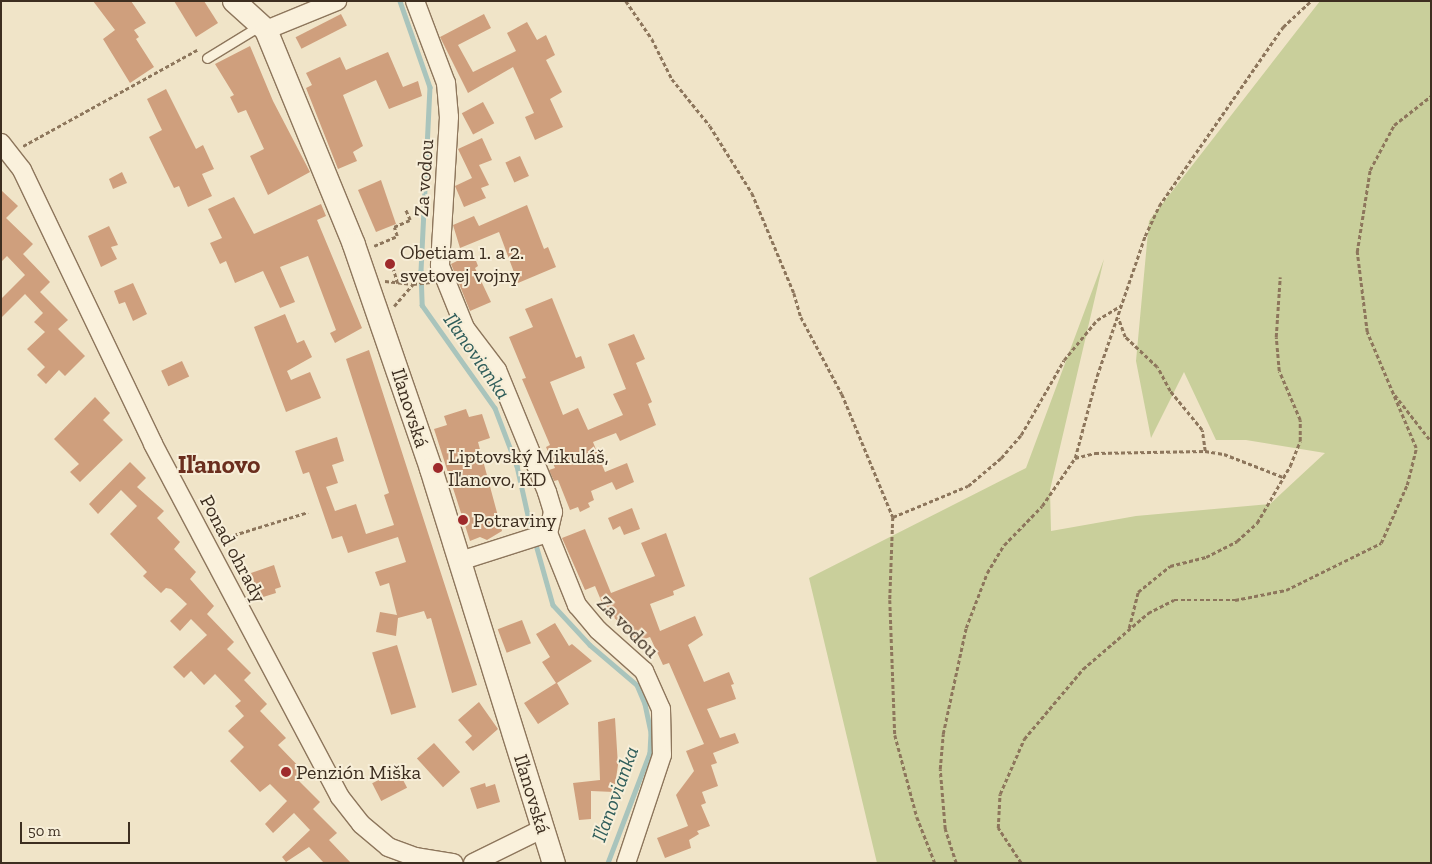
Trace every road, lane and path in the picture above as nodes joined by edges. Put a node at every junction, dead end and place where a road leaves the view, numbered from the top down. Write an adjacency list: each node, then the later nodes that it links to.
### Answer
1 (234, 1): 6 (street, Iľanovská)
2 (336, 1): 6 (street)
3 (415, 1): 30 (street, Za vodou)
4 (626, 1): 29 (path)
5 (1311, 1): 21 (path)
6 (264, 27): 8 (lane); 32 (street, Iľanovská)
7 (200, 48): 10 (path)
8 (207, 58)
9 (1431, 96): 23 (path)
10 (32, 141)
11 (1, 144): 35 (street, Ponad ohrady)
12 (405, 208): 13 (path)
13 (368, 248)
14 (392, 267): 16 (path)
15 (1280, 277): 27 (path)
16 (398, 282): 18 (path); 19 (path)
17 (430, 282): 18 (path)
18 (414, 284): 20 (path)
19 (384, 290)
20 (388, 299)
21 (1121, 306): 22 (path); 29 (path)
22 (1117, 316): 25 (path); 26 (path)
23 (1393, 392): 24 (path); 33 (path)
24 (1431, 441)
25 (1205, 451): 26 (path); 27 (path)
26 (1076, 458): 40 (path)
27 (1283, 477): 33 (path)
28 (308, 512): 31 (path)
29 (893, 517): 39 (path)
30 (540, 536): 32 (street); 38 (street, Za vodou)
31 (224, 538)
32 (460, 561): 34 (street, Iľanovská)
33 (1129, 630): 41 (path)
34 (542, 829): 36 (street); 37 (street, Iľanovská)
35 (454, 863)
36 (473, 863)
37 (554, 863)
38 (626, 863)
39 (936, 863)
40 (956, 863)
41 (1021, 863)

